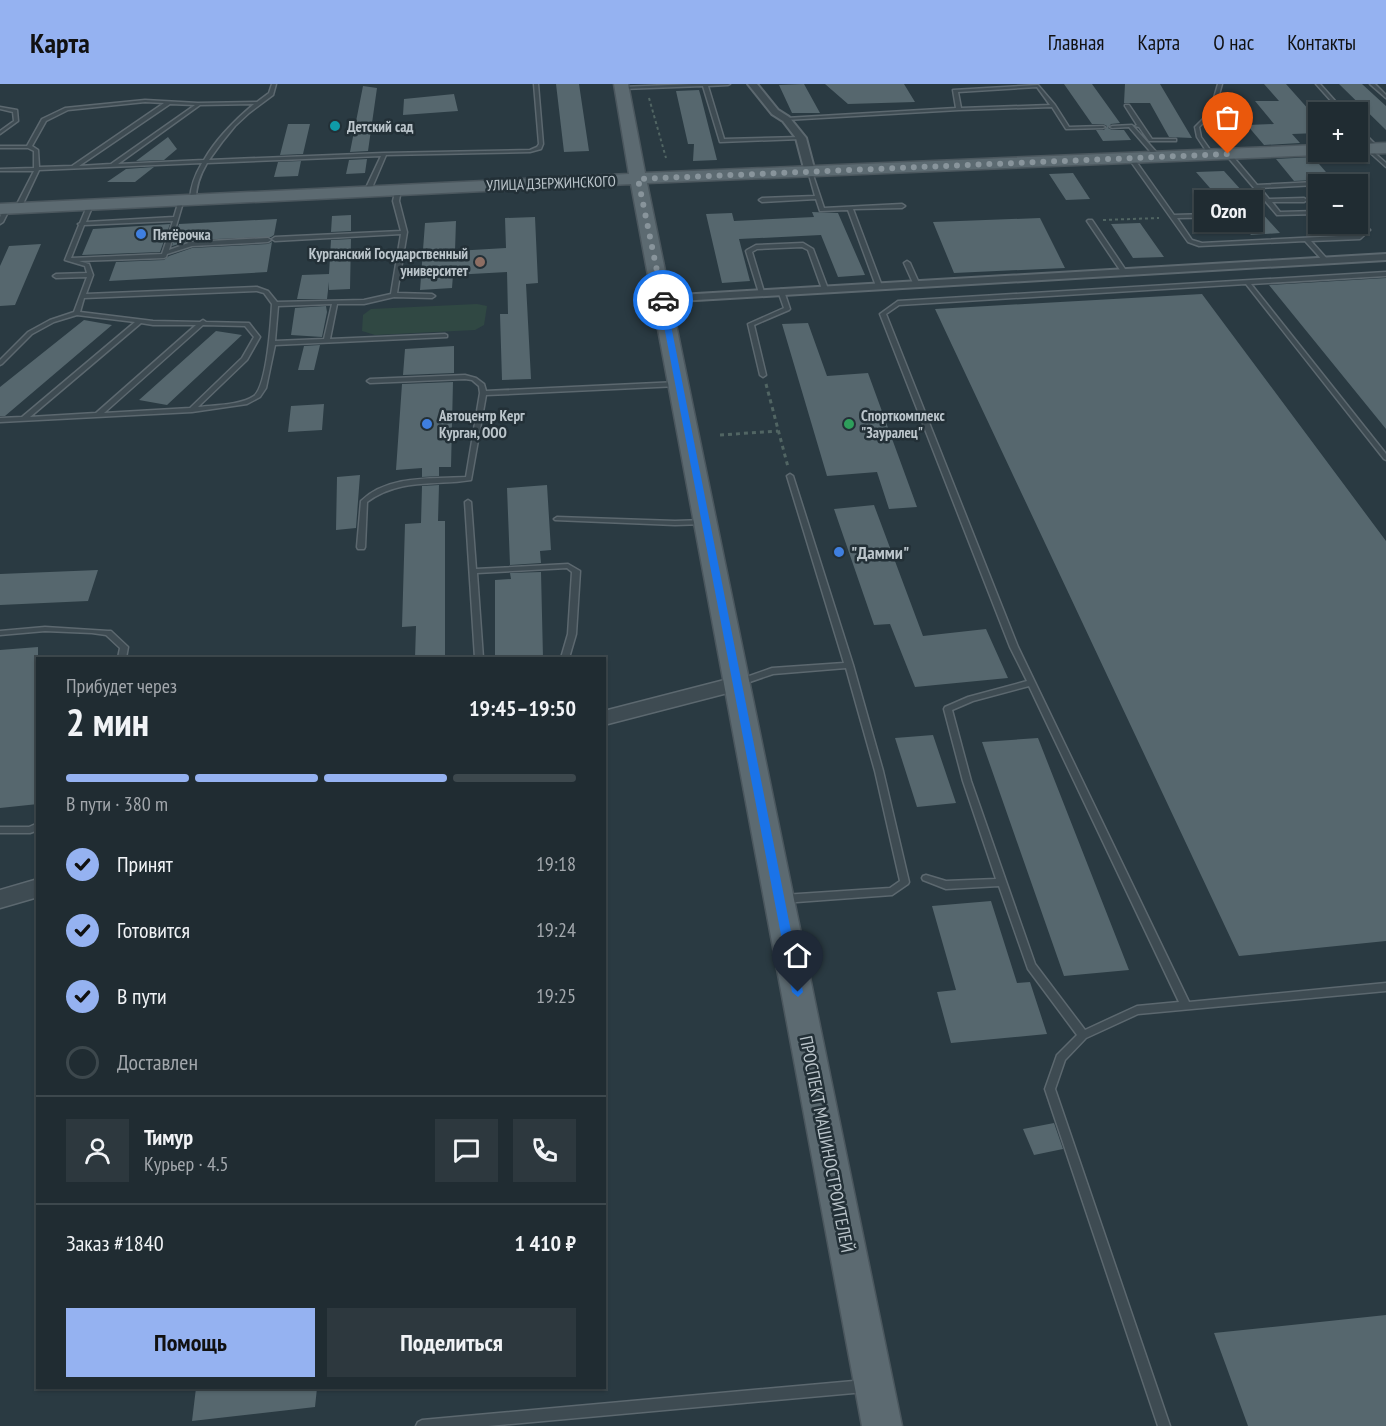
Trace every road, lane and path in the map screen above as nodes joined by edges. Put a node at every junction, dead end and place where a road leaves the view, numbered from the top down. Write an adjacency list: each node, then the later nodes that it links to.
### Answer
1 (274, 84): 14 (lane)
2 (536, 84): 32 (lane)
3 (705, 84): 4 (lane); 10 (lane); 26 (lane)
4 (728, 84)
5 (752, 84): 20 (street)
6 (1220, 84): 33 (lane)
7 (1318, 84): 12 (lane)
8 (1372, 84): 11 (lane)
9 (622, 86): 10 (lane); 45 (main road, ПРОСПЕКТ МАШИНОСТРОИТЕЛЕЙ)
10 (646, 87): 36 (path)
11 (1386, 97)
12 (1334, 102)
13 (168, 103): 15 (lane); 29 (lane); 41 (lane)
14 (256, 103): 15 (lane); 38 (lane)
15 (198, 104): 39 (lane)
16 (1053, 106): 19 (lane); 19 (lane); 23 (lane)
17 (1126, 106): 22 (lane)
18 (0, 108): 25 (lane)
19 (959, 109): 20 (lane)
20 (786, 119): 26 (street)
21 (1130, 126): 22 (lane); 24 (lane); 35 (lane)
22 (1140, 126): 27 (lane)
23 (1103, 127)
24 (1112, 127)
25 (0, 133)
26 (801, 138): 44 (street)
27 (1173, 140)
28 (0, 147): 29 (lane)
29 (29, 147): 42 (lane)
30 (1372, 148): 40 (lane)
31 (1308, 150): 34 (main road, УЛИЦА ДЗЕРЖИНСКОГО)
32 (384, 154): 38 (lane); 49 (lane)
33 (1211, 154): 34 (main road, УЛИЦА ДЗЕРЖИНСКОГО); 35 (main road, УЛИЦА ДЗЕРЖИНСКОГО)
34 (1228, 154): 47 (lane)
35 (1156, 156): 37 (main road, УЛИЦА ДЗЕРЖИНСКОГО)
36 (666, 158)
37 (1131, 158): 44 (main road, УЛИЦА ДЗЕРЖИНСКОГО); 61 (lane)
38 (206, 161): 39 (lane); 51 (lane)
39 (112, 166): 41 (lane)
40 (1386, 166)
41 (74, 167): 42 (lane)
42 (37, 169): 43 (lane); 58 (lane)
43 (0, 170)
44 (810, 172): 45 (main road, УЛИЦА ДЗЕРЖИНСКОГО); 50 (lane)
45 (638, 179): 48 (main road, УЛИЦА ДЗЕРЖИНСКОГО); 86 (main road, ПРОСПЕКТ МАШИНОСТРОИТЕЛЕЙ)
46 (1308, 184): 47 (lane)
47 (1256, 187): 54 (lane)
48 (398, 189): 49 (main road, УЛИЦА ДЗЕРЖИНСКОГО); 65 (lane)
49 (368, 190): 51 (main road, УЛИЦА ДЗЕРЖИНСКОГО)
50 (818, 197): 52 (lane); 57 (lane)
51 (187, 199): 55 (main road, УЛИЦА ДЗЕРЖИНСКОГО); 62 (lane)
52 (762, 200)
53 (1304, 200): 54 (lane)
54 (1269, 201): 59 (lane)
55 (90, 205): 58 (main road, УЛИЦА ДЗЕРЖИНСКОГО); 64 (lane)
56 (902, 206): 57 (lane)
57 (850, 208): 79 (lane)
58 (6, 212)
59 (1308, 213)
60 (1243, 215): 61 (lane)
61 (1174, 217): 63 (path); 67 (lane)
62 (175, 219): 64 (lane); 68 (lane)
63 (1090, 221): 73 (lane)
64 (81, 224): 70 (lane)
65 (404, 232): 68 (lane); 83 (lane)
66 (1363, 234): 67 (lane)
67 (1307, 240): 71 (lane)
68 (165, 253): 70 (lane)
69 (1386, 258): 71 (street)
70 (68, 260): 75 (lane)
71 (1326, 261): 73 (street)
72 (907, 263): 78 (lane)
73 (1124, 272): 78 (street)
74 (1386, 274): 77 (lane)
75 (90, 275): 76 (lane); 84 (lane)
76 (56, 276)
77 (1247, 282): 106 (lane); 118 (lane)
78 (916, 284): 79 (street)
79 (879, 286): 80 (street)
80 (825, 288): 81 (street); 82 (lane)
81 (781, 291): 82 (street); 96 (lane)
82 (761, 292): 86 (street)
83 (394, 295): 85 (lane); 87 (lane)
84 (82, 296): 88 (lane); 89 (lane)
85 (432, 296)
86 (662, 299): 98 (main road, ПРОСПЕКТ МАШИНОСТРОИТЕЛЕЙ)
87 (335, 302): 88 (lane); 93 (lane)
88 (275, 304): 94 (lane)
89 (77, 313): 90 (lane); 95 (lane)
90 (139, 322): 91 (lane); 102 (lane)
91 (203, 322): 100 (lane); 101 (lane)
92 (445, 336): 93 (lane)
93 (327, 341): 94 (lane)
94 (272, 343): 100 (lane)
95 (0, 363)
96 (764, 375): 104 (path)
97 (370, 381): 99 (lane)
98 (678, 384): 99 (lane); 110 (main road, ПРОСПЕКТ МАШИНОСТРОИТЕЛЕЙ)
99 (483, 393): 111 (lane)
100 (192, 410): 101 (lane)
101 (99, 414): 102 (lane)
102 (23, 419): 103 (lane)
103 (0, 420)
104 (778, 431): 105 (path); 107 (path)
105 (720, 435)
106 (1386, 458)
107 (790, 476): 117 (lane)
108 (468, 502): 112 (lane)
109 (557, 519): 110 (lane)
110 (705, 522): 119 (main road, ПРОСПЕКТ МАШИНОСТРОИТЕЛЕЙ)
111 (361, 547)
112 (473, 571): 115 (lane); 116 (lane)
113 (0, 633): 114 (lane)
114 (122, 657)
115 (478, 657)
116 (565, 657)
117 (849, 665): 119 (lane); 127 (lane)
118 (1031, 683): 124 (lane); 129 (lane)
119 (736, 684): 120 (street); 127 (main road, ПРОСПЕКТ МАШИНОСТРОИТЕЛЕЙ)
120 (606, 717)
121 (36, 827): 122 (lane)
122 (0, 830)
123 (926, 879): 124 (lane)
124 (1000, 882): 130 (lane)
125 (36, 889): 126 (street)
126 (0, 899)
127 (780, 900): 131 (main road, ПРОСПЕКТ МАШИНОСТРОИТЕЛЕЙ)
128 (1386, 987): 129 (lane)
129 (1186, 1006): 130 (lane)
130 (1083, 1035): 134 (lane)
131 (874, 1385): 132 (lane); 133 (main road, ПРОСПЕКТ МАШИНОСТРОИТЕЛЕЙ)
132 (422, 1426)
133 (882, 1426)
134 (1164, 1426)

